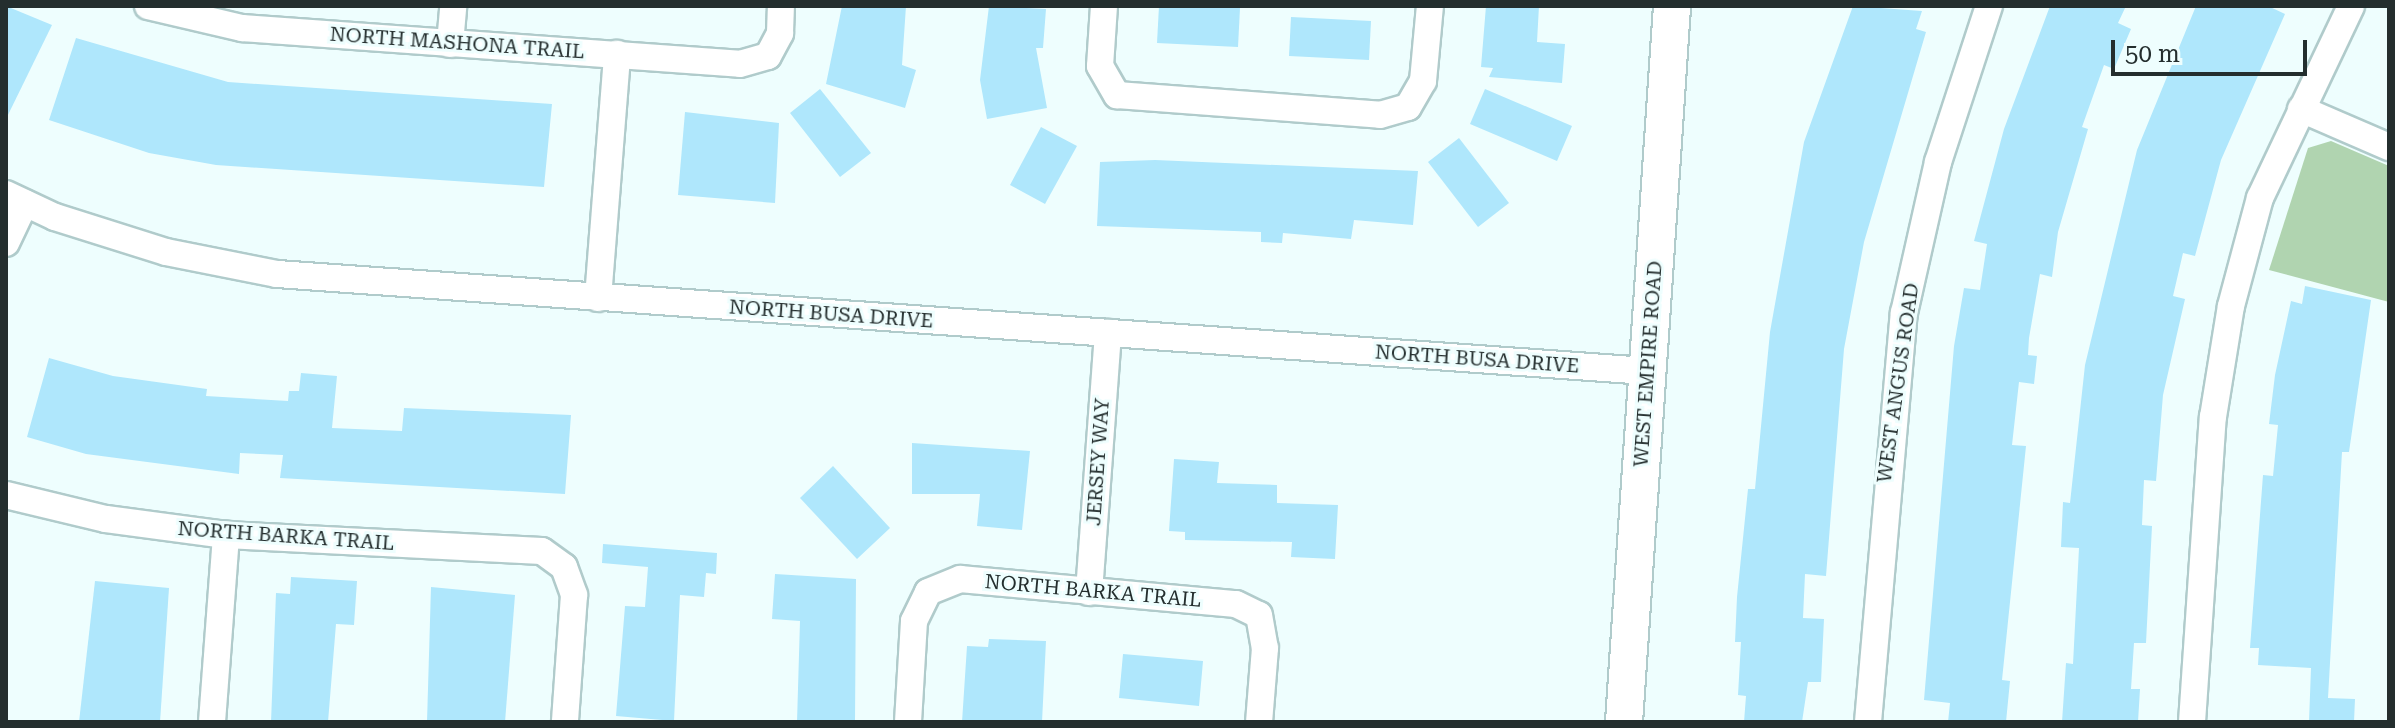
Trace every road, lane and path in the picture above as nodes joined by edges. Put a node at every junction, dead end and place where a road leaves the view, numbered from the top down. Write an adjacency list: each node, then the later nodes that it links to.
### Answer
1 (148, 6): 9 (street, NORTH MASHONA TRAIL)
2 (453, 6): 9 (street)
3 (781, 6): 10 (street, NORTH MASHONA TRAIL)
4 (1104, 6): 5 (street)
5 (1430, 6)
6 (1672, 6): 17 (street, WEST EMPIRE ROAD)
7 (1989, 6): 26 (street, WEST ANGUS ROAD)
8 (2351, 6): 11 (street)
9 (450, 44): 10 (street, NORTH MASHONA TRAIL)
10 (617, 54): 15 (street)
11 (2301, 109): 12 (street); 27 (street)
12 (2389, 147)
13 (15, 198): 14 (street); 15 (street, NORTH BUSA DRIVE)
14 (6, 243)
15 (598, 298): 16 (street, NORTH BUSA DRIVE)
16 (1108, 333): 17 (street, NORTH BUSA DRIVE); 20 (street, JERSEY WAY)
17 (1647, 371): 25 (street, WEST EMPIRE ROAD)
18 (6, 495): 19 (street, NORTH BARKA TRAIL)
19 (226, 535): 21 (street); 22 (street, NORTH BARKA TRAIL)
20 (1089, 592): 23 (street, NORTH BARKA TRAIL); 24 (street, NORTH BARKA TRAIL)
21 (212, 722)
22 (565, 722)
23 (908, 722)
24 (1259, 722)
25 (1624, 722)
26 (1868, 722)
27 (2192, 722)

